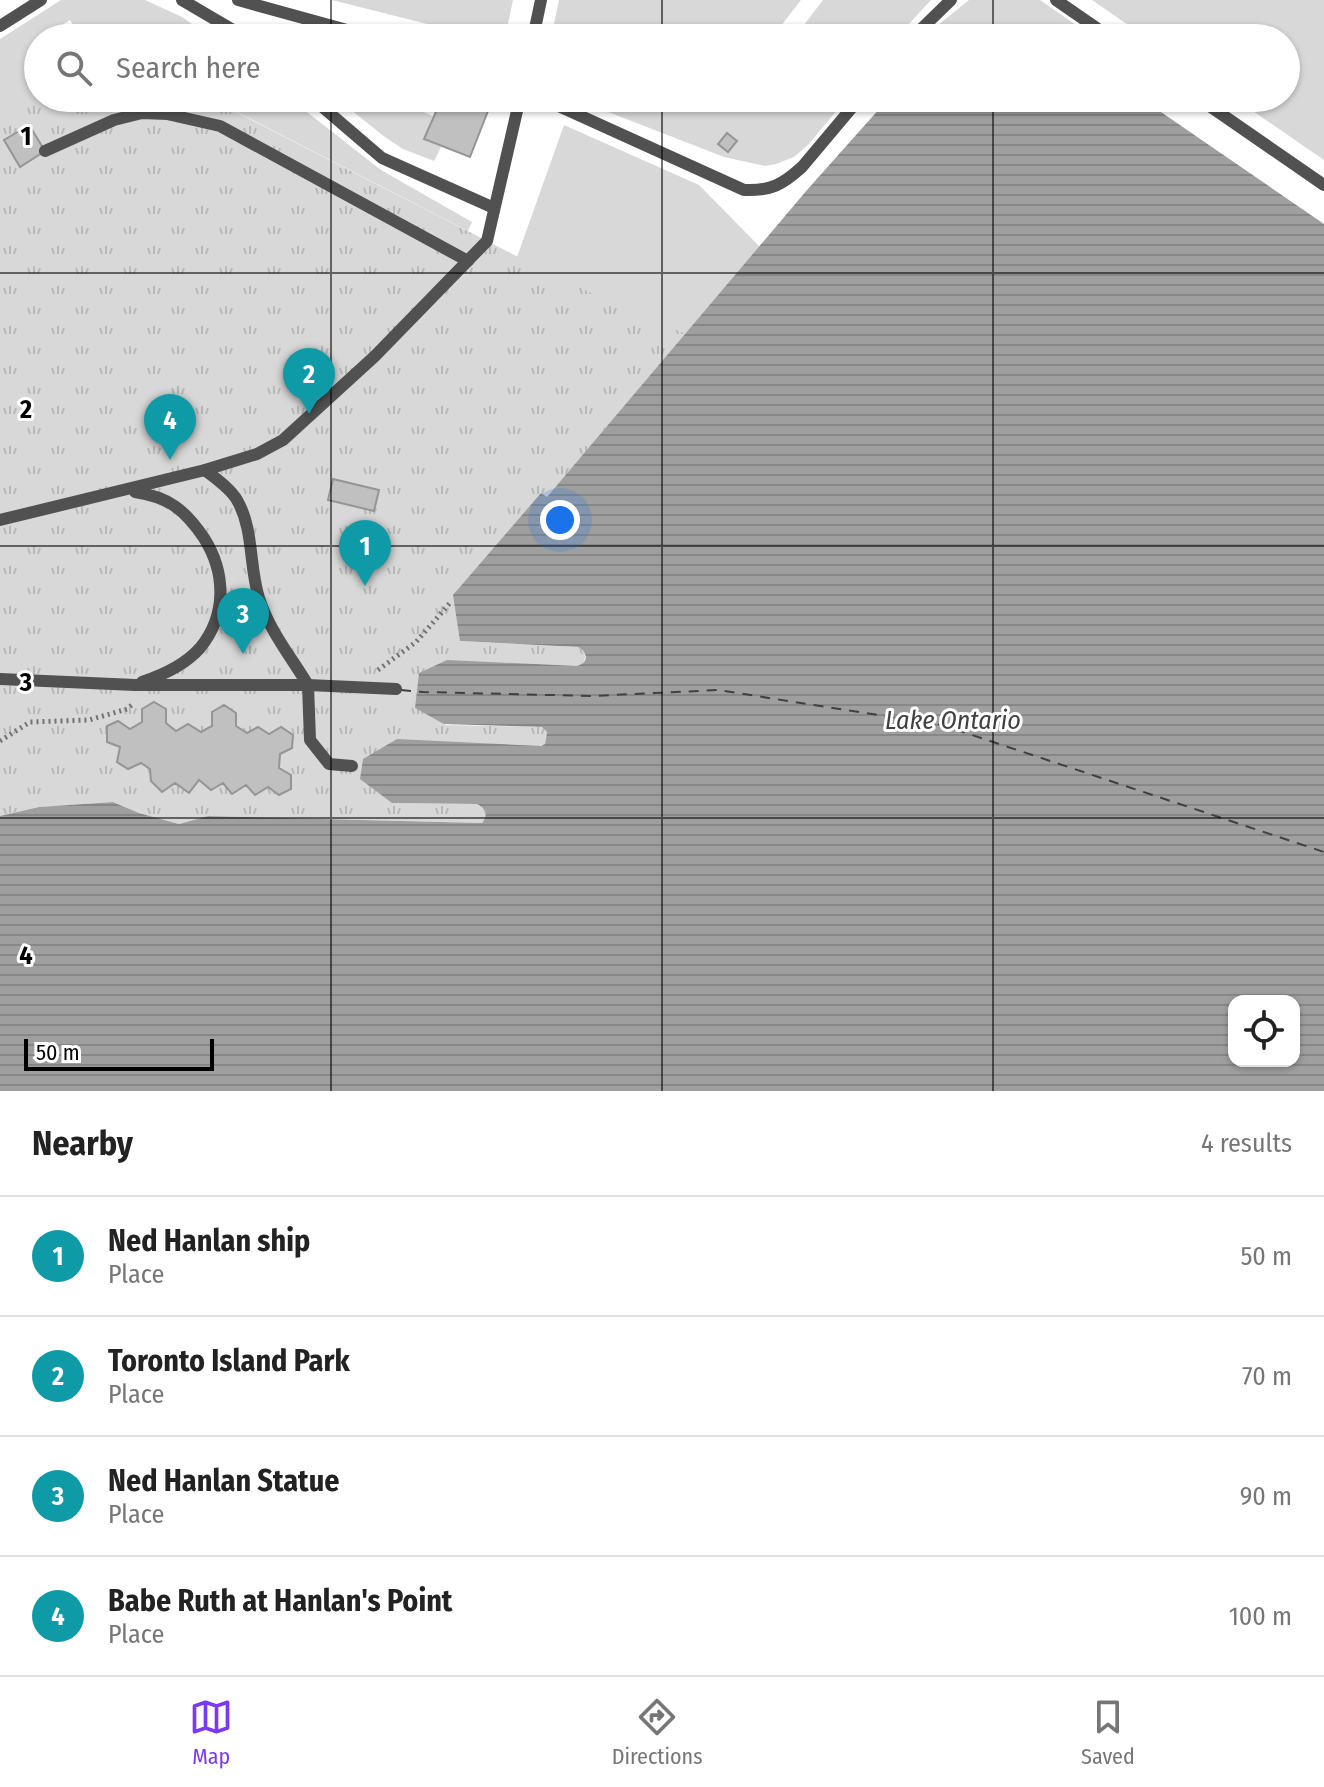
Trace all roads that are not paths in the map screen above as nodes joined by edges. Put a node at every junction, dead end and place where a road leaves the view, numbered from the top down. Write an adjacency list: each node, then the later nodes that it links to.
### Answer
1 (41, 0): 12 (lane)
2 (182, 0): 7 (lane)
3 (238, 0): 8 (lane)
4 (541, 0): 9 (lane)
5 (951, 0): 10 (lane)
6 (1056, 0): 11 (lane)
7 (223, 24)
8 (325, 24)
9 (536, 24)
10 (926, 24)
11 (1091, 24)
12 (0, 26)
13 (328, 112): 20 (lane)
14 (517, 112): 20 (lane)
15 (572, 112): 16 (lane)
16 (848, 112)
17 (1218, 112): 19 (lane)
18 (45, 151): 21 (lane)
19 (1324, 185)
20 (494, 208): 21 (lane)
21 (468, 261): 22 (lane)
22 (205, 470): 23 (lane); 27 (lane)
23 (127, 490): 24 (lane); 26 (lane)
24 (0, 520)
25 (0, 679): 26 (lane)
26 (135, 685): 27 (lane)
27 (308, 685): 28 (lane); 29 (lane)
28 (396, 689)
29 (352, 766)

